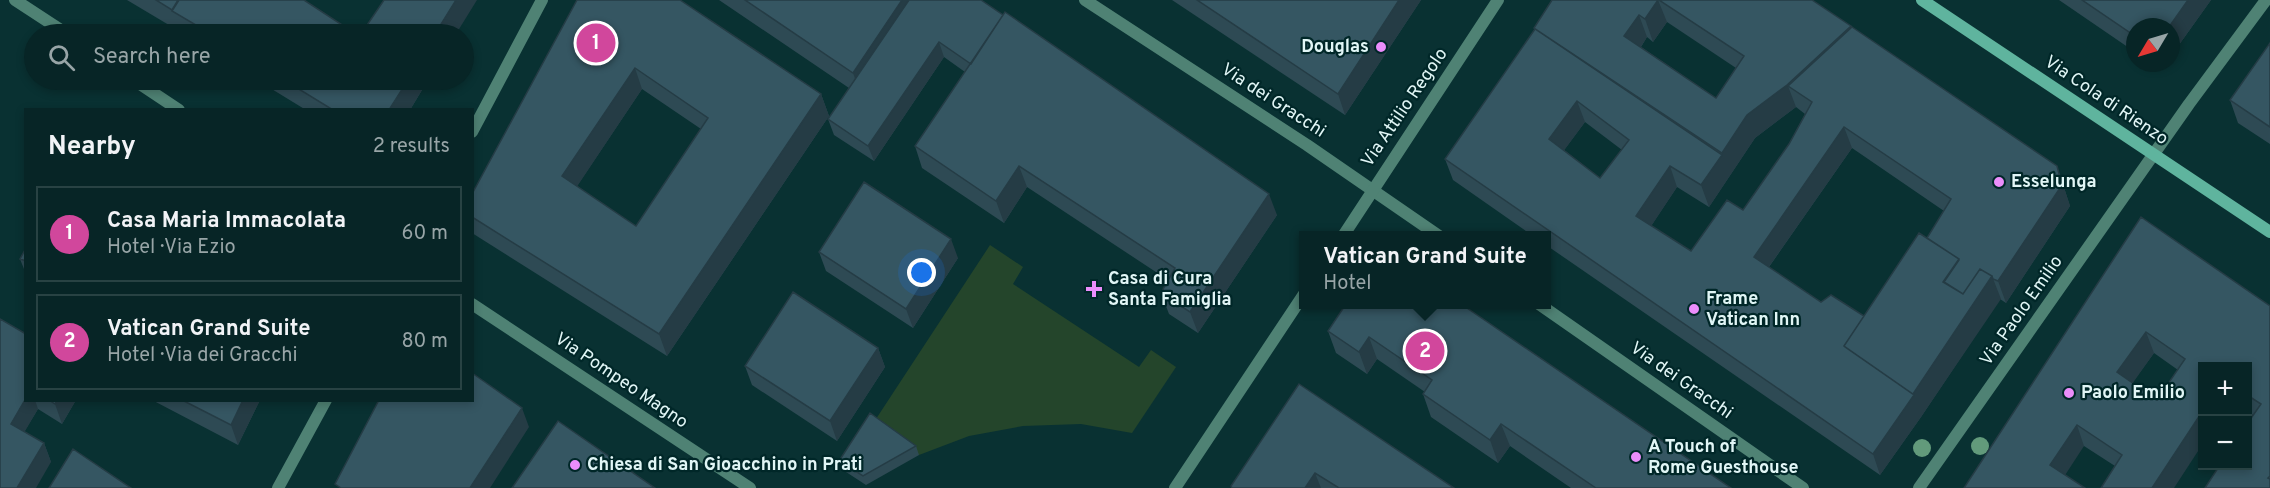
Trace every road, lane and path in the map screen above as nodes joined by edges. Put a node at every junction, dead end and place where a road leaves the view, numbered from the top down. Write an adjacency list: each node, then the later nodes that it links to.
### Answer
1 (15, 0): 7 (street)
2 (542, 0): 10 (street)
3 (1085, 0): 12 (street, Via dei Gracchi)
4 (1498, 0): 12 (street, Via Attilio Regolo)
5 (1922, 0): 11 (main road, Via Cola di Rienzo)
6 (2266, 0): 11 (street, Via Paolo Emilio)
7 (52, 24)
8 (149, 90): 9 (street)
9 (177, 108)
10 (474, 128)
11 (2154, 155): 15 (main road, Via Cola di Rienzo); 24 (street, Via Paolo Emilio)
12 (1373, 189): 13 (street, Via Attilio Regolo); 14 (street, Via dei Gracchi)
13 (1346, 231)
14 (1432, 231)
15 (2270, 231)
16 (1299, 302): 22 (street)
17 (474, 305): 21 (street, Via Pompeo Magno)
18 (1546, 309): 23 (street, Via dei Gracchi)
19 (325, 402): 20 (street)
20 (278, 488)
21 (750, 488)
22 (1175, 488)
23 (1803, 488)
24 (1919, 488)

